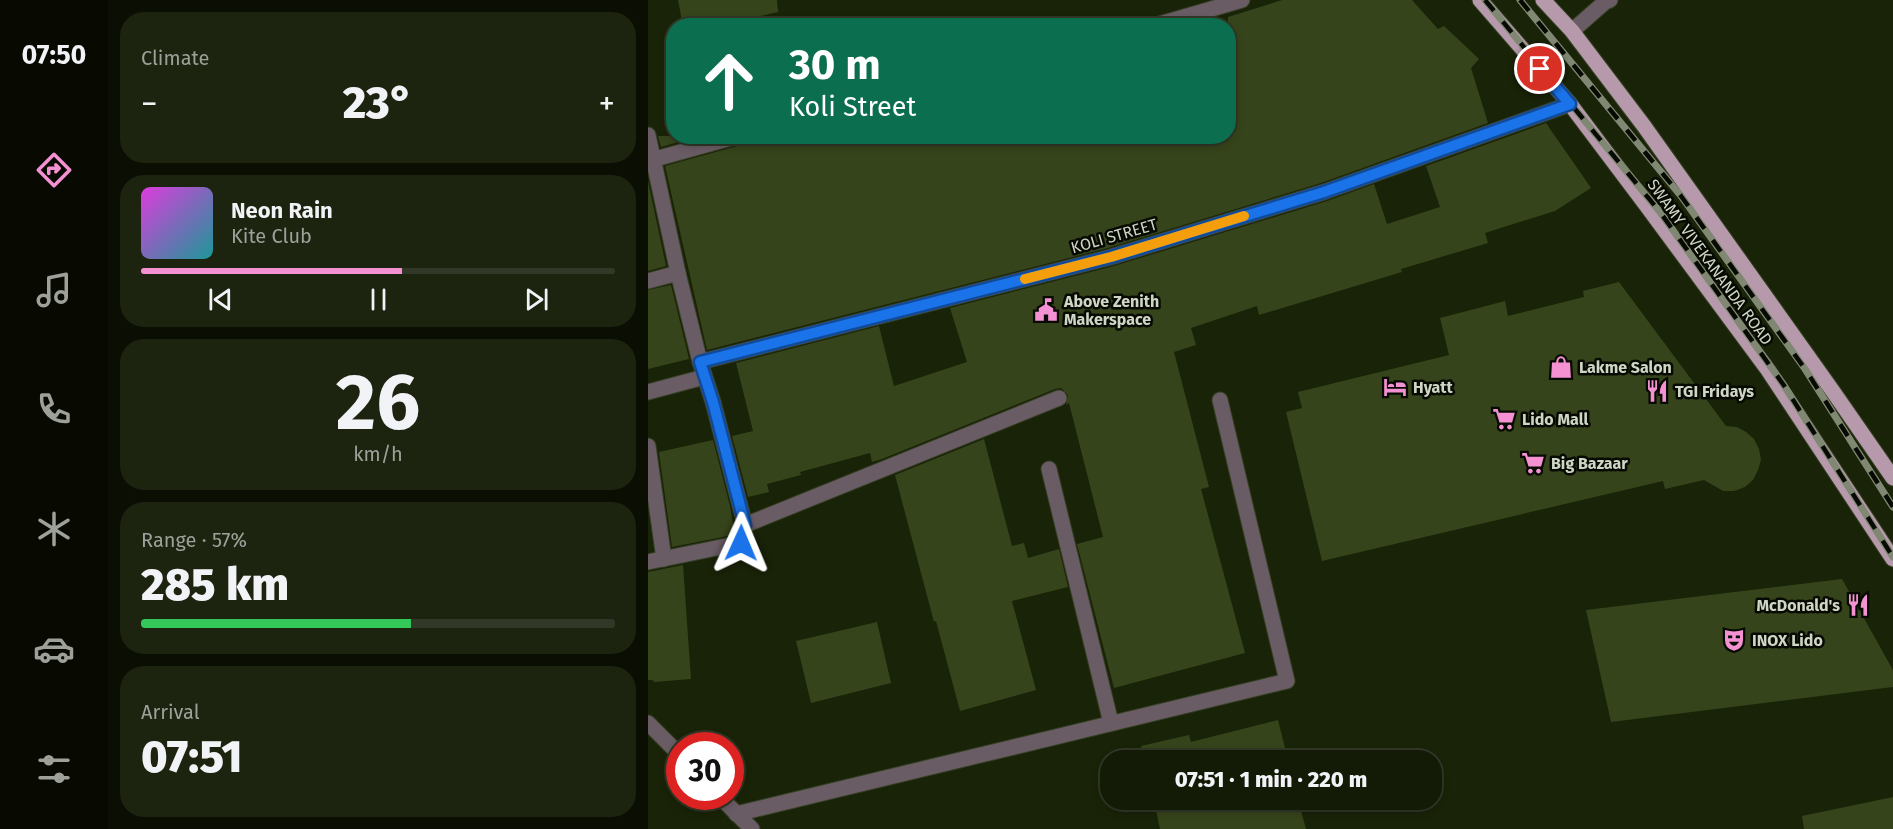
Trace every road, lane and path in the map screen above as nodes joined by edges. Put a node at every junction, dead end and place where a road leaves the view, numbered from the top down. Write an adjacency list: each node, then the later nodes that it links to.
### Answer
1 (1242, 0): 5 (street)
2 (1480, 0): 8 (main road, SWAMY VIVEKANANDA ROAD)
3 (1543, 0): 7 (main road, SWAMY VIVEKANANDA ROAD)
4 (1607, 1): 7 (street)
5 (1212, 5): 6 (street)
6 (1175, 18)
7 (1572, 31): 21 (main road, SWAMY VIVEKANANDA ROAD)
8 (1570, 104): 14 (street, KOLI STREET); 24 (main road, SWAMY VIVEKANANDA ROAD)
9 (648, 135): 11 (street)
10 (709, 144): 11 (street)
11 (650, 160): 12 (street)
12 (678, 273): 13 (street); 14 (street)
13 (648, 281)
14 (700, 362): 15 (street)
15 (704, 378): 16 (street); 22 (street)
16 (648, 392)
17 (1059, 398): 22 (street)
18 (1220, 400): 27 (street)
19 (648, 446): 23 (street)
20 (1049, 469): 27 (street)
21 (1893, 478)
22 (745, 525): 23 (street)
23 (664, 559): 25 (street)
24 (1893, 559)
25 (648, 562)
26 (648, 723): 28 (street)
27 (1111, 723): 30 (street)
28 (666, 742)
29 (732, 810): 30 (street)
30 (736, 814): 31 (street)
31 (752, 829)

